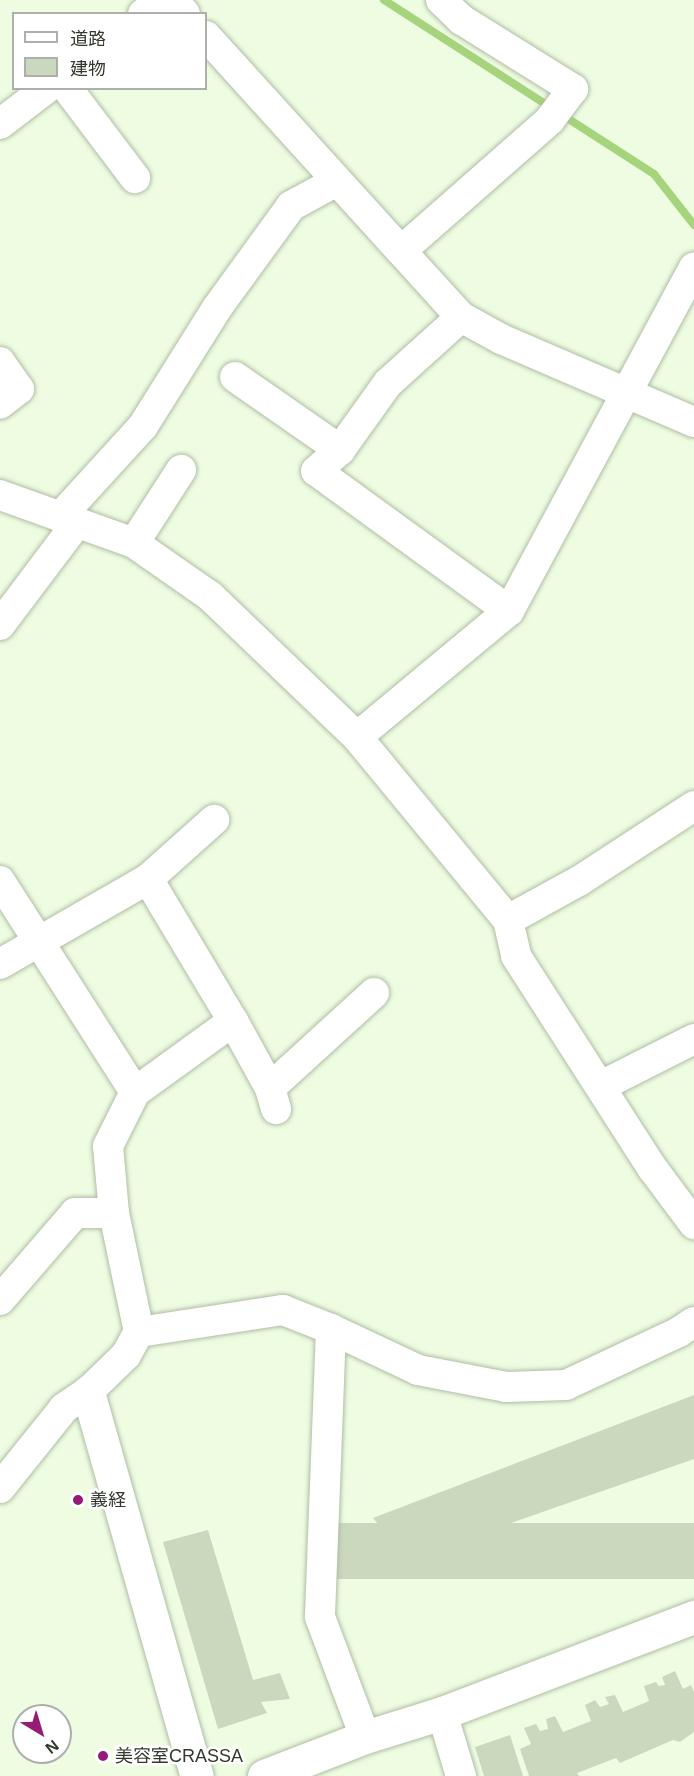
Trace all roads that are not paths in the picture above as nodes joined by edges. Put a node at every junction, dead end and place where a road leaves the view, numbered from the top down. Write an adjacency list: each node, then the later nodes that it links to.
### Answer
1 (161, 0): 4 (street)
2 (173, 0): 5 (street)
3 (441, 0): 12 (street)
4 (146, 12)
5 (183, 12)
6 (207, 37): 11 (street)
7 (43, 90): 9 (street)
8 (69, 90): 10 (street)
9 (0, 124)
10 (135, 178)
11 (337, 181): 12 (street); 23 (street)
12 (401, 251): 14 (street)
13 (694, 268): 17 (street)
14 (461, 317): 17 (street); 20 (street)
15 (0, 362): 18 (street)
16 (235, 377): 20 (street)
17 (626, 394): 19 (street); 25 (street)
18 (0, 404)
19 (694, 422)
20 (340, 450): 25 (street)
21 (181, 470): 24 (street)
22 (0, 495): 23 (street)
23 (68, 520): 24 (street); 26 (street)
24 (134, 543): 27 (street)
25 (509, 611): 27 (street)
26 (0, 625)
27 (357, 737): 32 (street)
28 (694, 806): 32 (street)
29 (214, 820): 30 (street)
30 (148, 879): 33 (street); 36 (street)
31 (0, 881): 33 (street)
32 (508, 920): 38 (street)
33 (39, 940): 34 (street); 39 (street)
34 (0, 964)
35 (374, 993): 36 (street)
36 (233, 1021): 39 (street)
37 (694, 1039): 38 (street)
38 (601, 1086): 41 (street)
39 (135, 1092): 40 (street)
40 (114, 1213): 42 (street); 45 (street)
41 (694, 1224)
42 (13, 1296)
43 (694, 1322): 44 (street)
44 (332, 1329): 45 (street); 50 (street)
45 (139, 1332): 46 (street)
46 (88, 1392): 47 (street); 51 (street)
47 (0, 1488)
48 (694, 1617): 49 (street)
49 (442, 1713): 50 (street); 53 (street)
50 (365, 1737): 52 (street)
51 (197, 1776)
52 (264, 1776)
53 (461, 1776)

